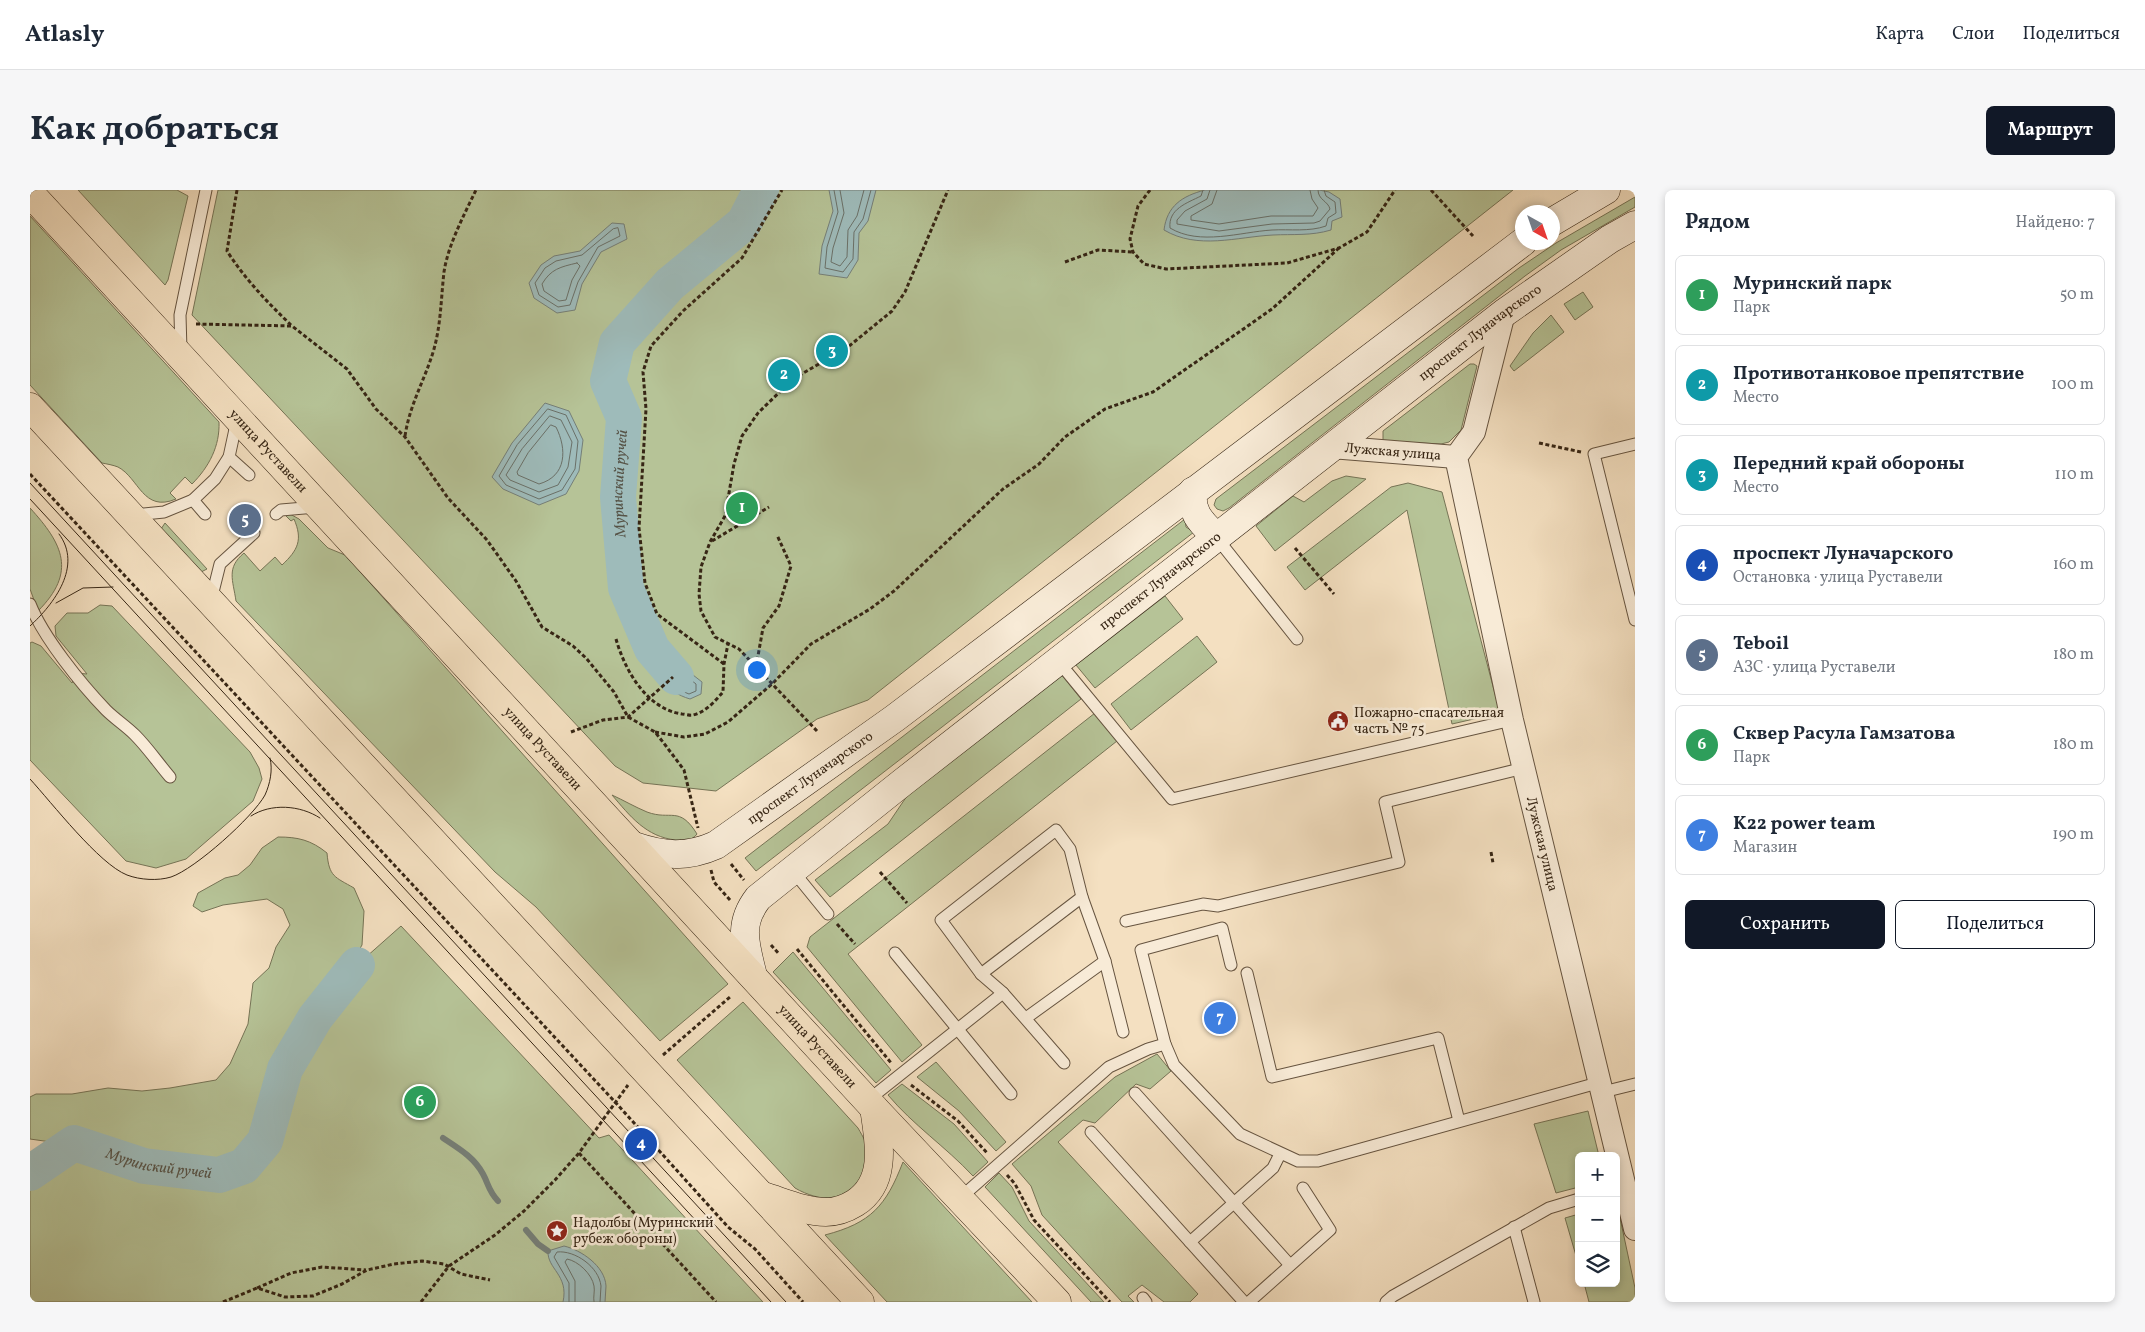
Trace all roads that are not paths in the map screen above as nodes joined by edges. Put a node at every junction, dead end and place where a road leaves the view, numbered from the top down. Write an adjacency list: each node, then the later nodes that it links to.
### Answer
1 (206, 190): 8 (lane)
2 (1606, 190): 4 (main road)
3 (30, 193): 8 (main road, улица Руставели)
4 (1560, 217)
5 (1635, 225): 7 (main road, проспект Луначарского)
6 (1515, 248): 16 (main road, проспект Луначарского)
7 (1504, 313): 12 (main road, проспект Луначарского); 14 (street, Лужская улица)
8 (182, 358): 10 (main road, улица Руставели)
9 (30, 408): 21 (main road)
10 (237, 417): 13 (lane); 18 (main road, улица Руставели)
11 (1635, 444): 26 (lane)
12 (1331, 447): 14 (street, Лужская улица); 23 (main road, проспект Луначарского)
13 (229, 457): 15 (lane); 17 (lane)
14 (1456, 457): 29 (street, Лужская улица)
15 (248, 475)
16 (1193, 491): 23 (main road); 32 (main road, проспект Луначарского)
17 (193, 500): 20 (lane); 21 (lane)
18 (321, 507): 19 (lane); 32 (main road, улица Руставели)
19 (277, 509)
20 (205, 514)
21 (130, 515): 24 (main road)
22 (254, 533): 24 (lane)
23 (1216, 538): 27 (lane); 28 (main road, проспект Луначарского)
24 (210, 602): 59 (main road)
25 (30, 604): 31 (lane)
26 (1635, 620)
27 (1297, 639)
28 (1058, 661): 29 (lane); 33 (main road, проспект Луначарского)
29 (1512, 720): 30 (street, Лужская улица)
30 (1524, 768): 36 (lane); 50 (street, Лужская улица)
31 (170, 776)
32 (634, 846): 42 (main road, улица Руставели)
33 (793, 871): 35 (lane); 42 (main road, проспект Луначарского)
34 (1082, 896): 38 (lane); 41 (lane); 41 (lane)
35 (828, 914)
36 (1126, 921)
37 (895, 953): 45 (lane)
38 (1105, 961): 44 (lane); 46 (lane)
39 (1231, 965): 47 (lane)
40 (1247, 973): 54 (lane)
41 (981, 974): 43 (lane)
42 (753, 976): 53 (main road, улица Руставели)
43 (1003, 993): 44 (lane); 45 (lane)
44 (1026, 1018): 48 (lane)
45 (958, 1029): 52 (lane); 53 (lane)
46 (1123, 1032)
47 (1165, 1044): 56 (lane); 60 (lane)
48 (1064, 1063)
49 (1635, 1084): 50 (lane)
50 (1602, 1087): 54 (lane); 58 (street, Лужская улица)
51 (1136, 1093): 62 (lane)
52 (1011, 1094)
53 (871, 1105): 59 (main road); 60 (main road, улица Руставели)
54 (1459, 1121): 56 (lane)
55 (1091, 1132): 65 (lane)
56 (1280, 1154): 62 (lane)
57 (1303, 1188): 66 (lane)
58 (1626, 1195): 64 (street, Лужская улица)
59 (763, 1196): 68 (main road)
60 (959, 1199): 69 (main road, улица Руставели)
61 (1575, 1200): 63 (lane)
62 (1235, 1202): 65 (lane); 66 (lane)
63 (1514, 1227): 67 (lane); 72 (lane)
64 (1635, 1229)
65 (1190, 1242): 70 (lane)
66 (1290, 1265): 71 (lane)
67 (1393, 1300)
68 (860, 1302)
69 (1057, 1302)
70 (1244, 1302)
71 (1249, 1302)
72 (1534, 1302)

